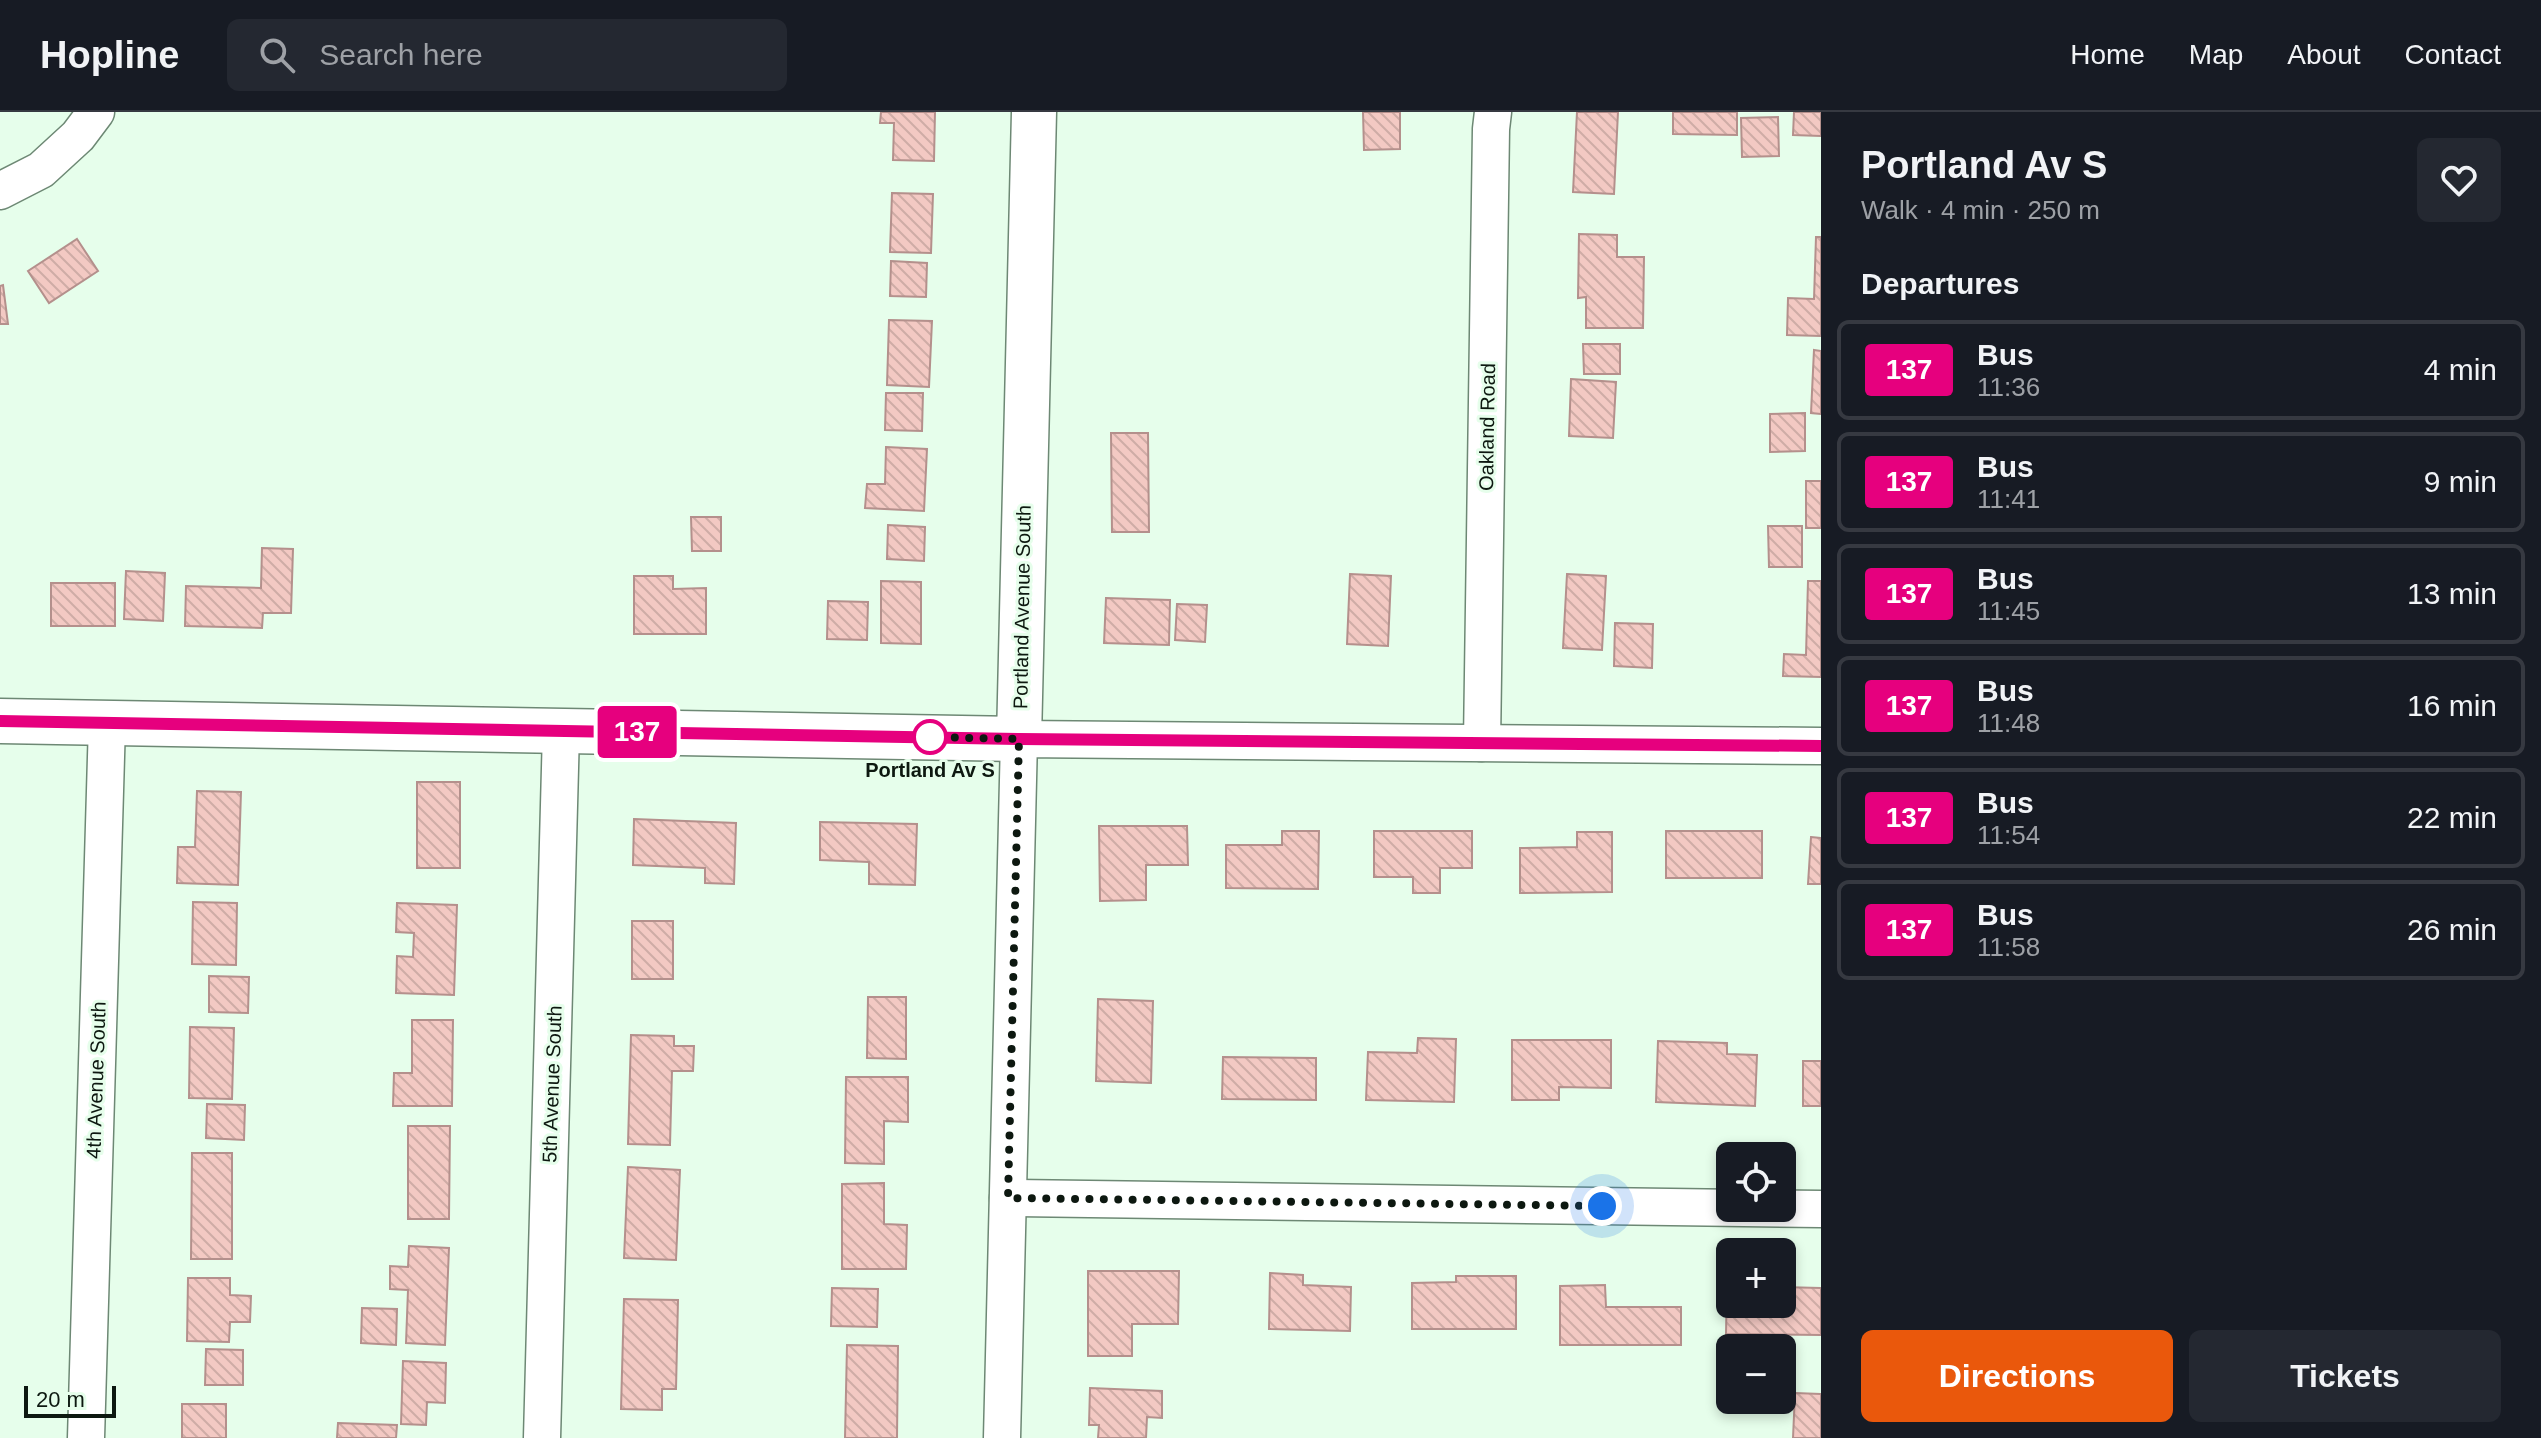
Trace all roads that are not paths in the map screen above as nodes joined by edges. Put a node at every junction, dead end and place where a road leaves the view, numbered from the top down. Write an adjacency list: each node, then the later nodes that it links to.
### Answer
1 (96, 112): 4 (street)
2 (1034, 112): 8 (street, Portland Avenue South)
3 (1493, 112): 9 (street, Oakland Road)
4 (0, 191)
5 (0, 721): 6 (street)
6 (107, 723): 7 (street); 13 (street, 4th Avenue South)
7 (561, 731): 8 (street); 14 (street, 5th Avenue South)
8 (1019, 739): 9 (street); 11 (street, Portland Avenue South)
9 (1482, 743): 10 (street)
10 (1821, 746)
11 (1008, 1198): 12 (street); 15 (street, Portland Avenue South)
12 (1821, 1209)
13 (86, 1438)
14 (542, 1438)
15 (1002, 1438)

